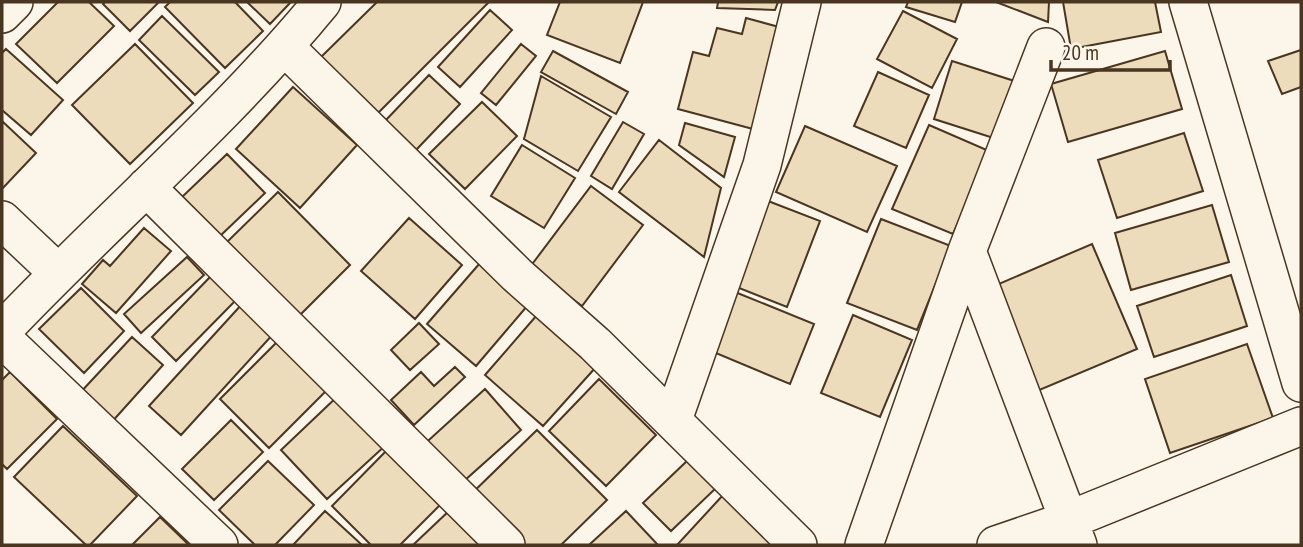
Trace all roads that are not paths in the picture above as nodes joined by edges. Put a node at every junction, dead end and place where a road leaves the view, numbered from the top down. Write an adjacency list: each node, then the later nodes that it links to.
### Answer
1 (14, 2): 5 (street)
2 (322, 2): 6 (street)
3 (802, 2): 15 (street)
4 (1188, 2): 14 (street)
5 (2, 14)
6 (285, 47): 8 (street); 15 (street)
7 (1046, 47): 10 (street)
8 (146, 187): 11 (street); 19 (street)
9 (2, 220): 11 (street)
10 (967, 251): 17 (street); 21 (street)
11 (57, 272): 12 (street)
12 (2, 331)
13 (2, 338): 18 (street)
14 (1301, 383)
15 (673, 420): 20 (street)
16 (1301, 426): 17 (street)
17 (1074, 533): 22 (street)
18 (219, 545)
19 (506, 545)
20 (798, 545)
21 (864, 545)
22 (996, 545)

